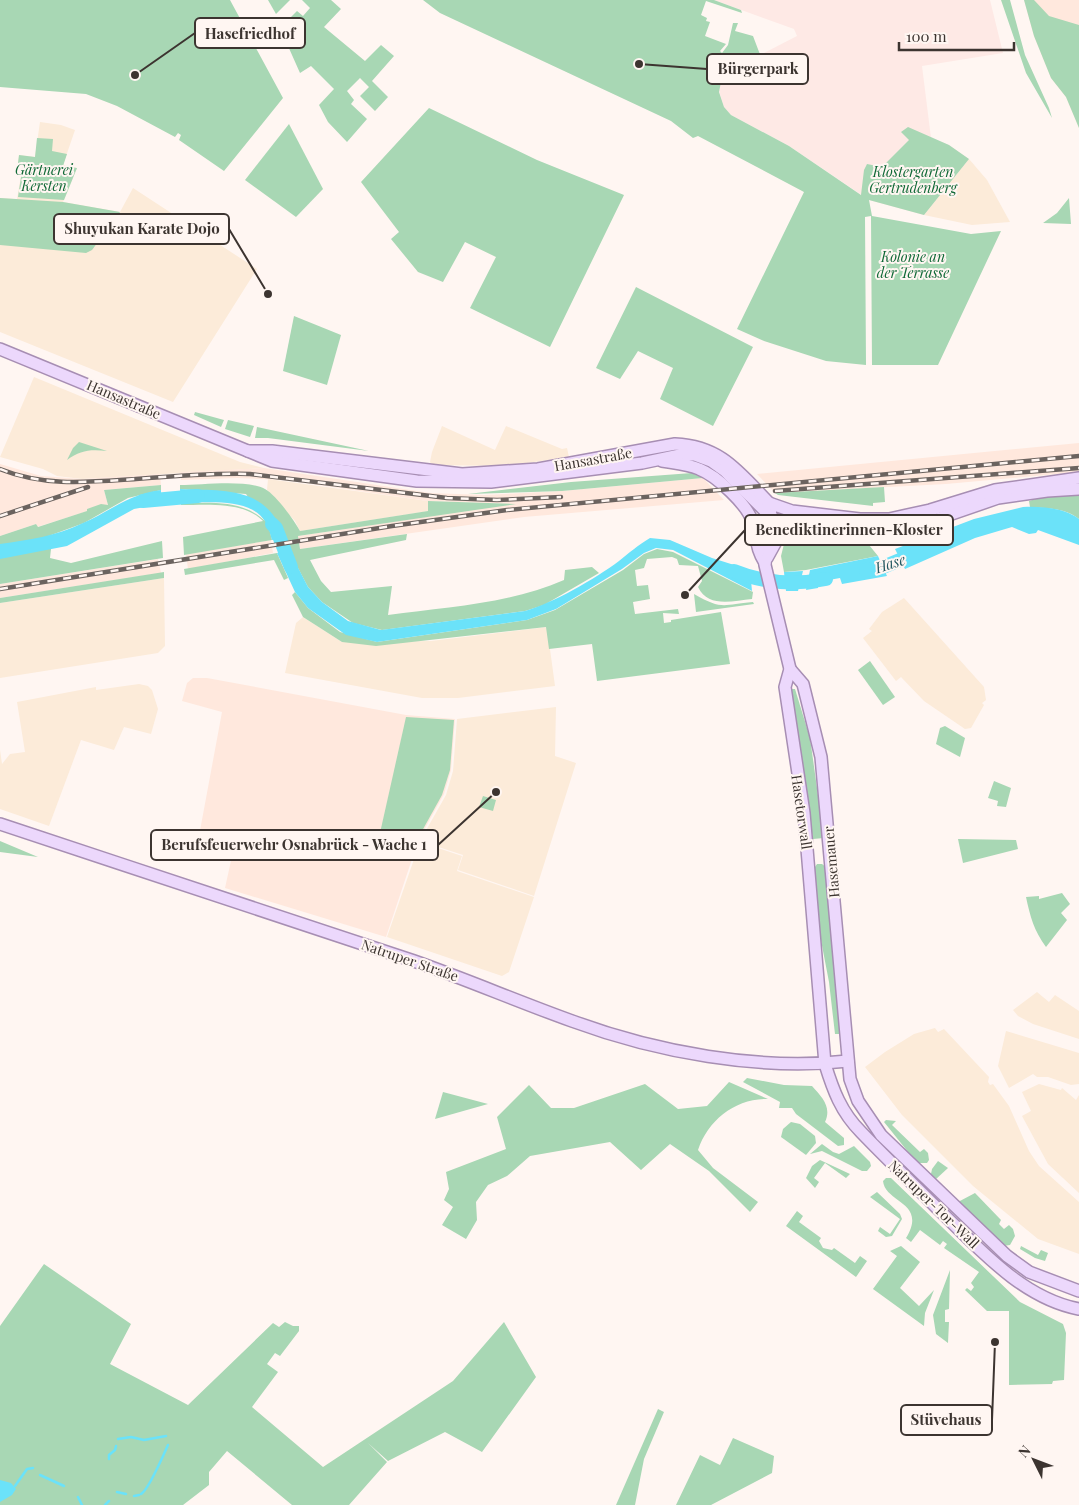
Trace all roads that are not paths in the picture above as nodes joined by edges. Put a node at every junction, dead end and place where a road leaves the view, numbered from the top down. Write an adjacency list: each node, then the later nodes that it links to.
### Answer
1 (0, 349): 2 (main road, Hansastraße)
2 (248, 451): 3 (main road, Hansastraße); 6 (main road, Hansastraße)
3 (658, 460): 8 (main road, Hansastraße); 10 (main road, Hansastraße)
4 (1079, 478): 7 (main road)
5 (1079, 489): 9 (main road)
6 (769, 503): 7 (main road); 8 (main road)
7 (792, 510): 8 (main road)
8 (770, 516): 9 (main road, Hansastraße); 10 (main road); 11 (main road, Hasetorwall)
9 (791, 527): 11 (main road)
10 (755, 529): 11 (main road, Hasetorwall)
11 (766, 566): 12 (main road, Hasetorwall)
12 (790, 669): 14 (main road, Hasemauer); 15 (main road, Hasetorwall)
13 (0, 824): 15 (main road, Natruper Straße)
14 (848, 1061): 15 (main road, Natruper Straße); 16 (main road, Natruper-Tor-Wall)
15 (825, 1064): 17 (main road, Natruper-Tor-Wall)
16 (1079, 1291)
17 (1079, 1309)

